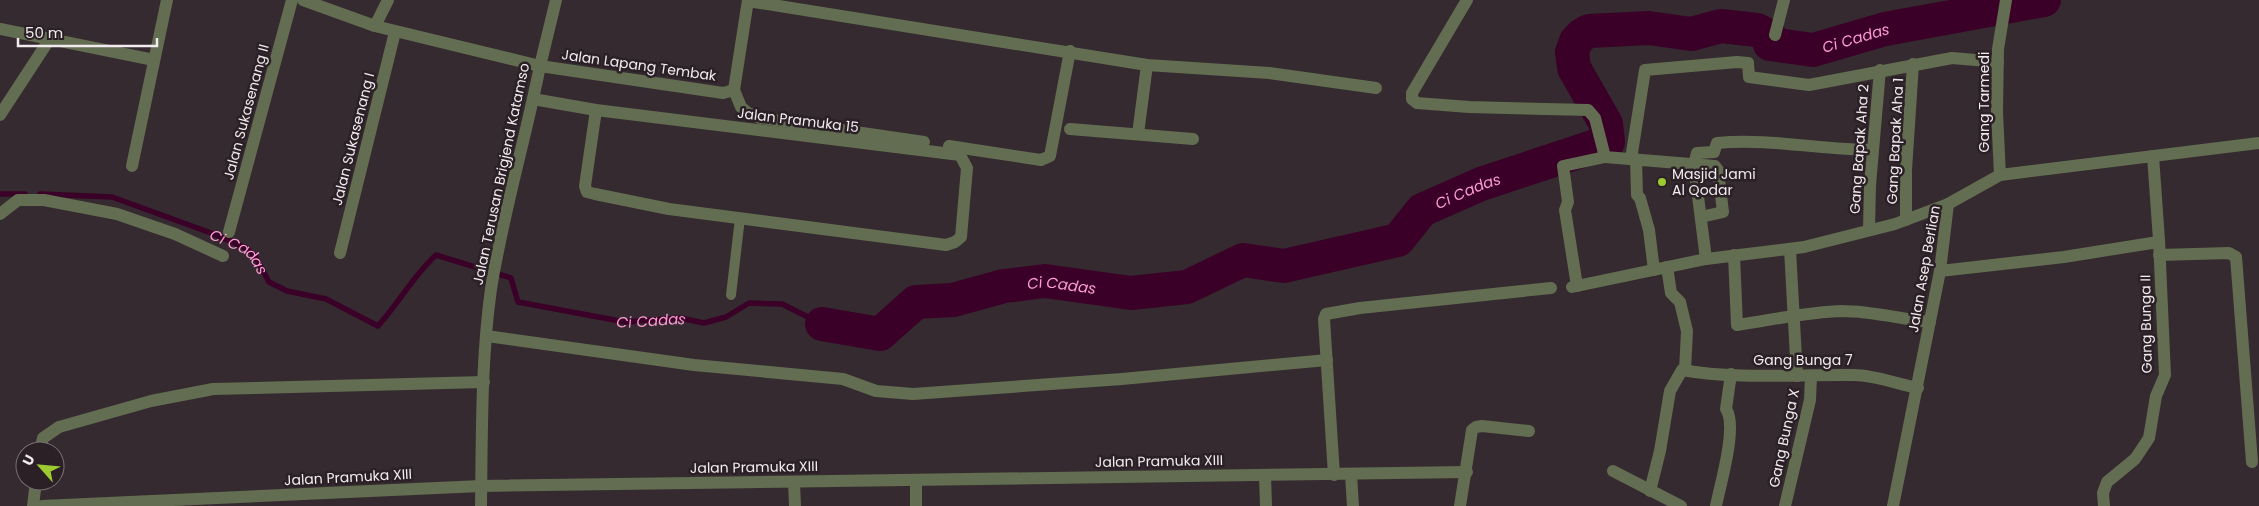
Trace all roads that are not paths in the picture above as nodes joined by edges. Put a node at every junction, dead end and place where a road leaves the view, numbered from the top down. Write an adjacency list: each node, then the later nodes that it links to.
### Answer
1 (167, 0): 16 (street)
2 (292, 0): 44 (street, Jalan Sukasenang II)
3 (303, 0): 10 (street, Jalan Lapang Tembak)
4 (388, 0): 10 (street)
5 (556, 0): 20 (street, Jalan Terusan Brigjend Katamso)
6 (748, 0): 15 (street); 23 (street)
7 (1467, 0): 32 (street)
8 (1784, 0): 13 (street)
9 (2006, 0): 17 (street, Gang Tarmedi)
10 (375, 26): 12 (street, Jalan Lapang Tembak)
11 (0, 29): 14 (street)
12 (395, 32): 20 (street, Jalan Lapang Tembak); 47 (street, Jalan Sukasenang I)
13 (1775, 35)
14 (49, 40): 16 (street); 26 (street)
15 (1070, 51): 19 (street); 23 (street)
16 (154, 60): 36 (street)
17 (1998, 62): 18 (street); 37 (street, Gang Tarmedi)
18 (1913, 64): 21 (street); 42 (street, Gang Bapak Aha 1)
19 (1147, 65): 22 (street); 28 (street)
20 (540, 66): 23 (street, Jalan Lapang Tembak); 24 (street, Jalan Terusan Brigjend Katamso)
21 (1880, 70): 31 (street, Gang Bapak Aha 2); 34 (street)
22 (1376, 88)
23 (734, 90)
24 (533, 100): 25 (street, Jalan Pramuka 15); 58 (street, Jalan Terusan Brigjend Katamso)
25 (596, 110): 41 (street); 41 (street, Jalan Pramuka 15)
26 (0, 115)
27 (1070, 129): 28 (street)
28 (1138, 134): 29 (street)
29 (1193, 139)
30 (2259, 142): 33 (street, Jalan Asep Berlian)
31 (1873, 150): 35 (street); 43 (street, Gang Bapak Aha 2)
32 (1605, 154): 34 (street); 52 (street)
33 (2153, 156): 37 (street, Jalan Asep Berlian); 45 (street, Gang Bunga II)
34 (1634, 159): 35 (street); 52 (street)
35 (1694, 165): 40 (street); 40 (street)
36 (132, 166)
37 (2000, 175): 38 (street, Jalan Asep Berlian)
38 (1948, 204): 42 (street); 53 (street, Jalan Asep Berlian)
39 (0, 214): 49 (street)
40 (1701, 217): 50 (street)
41 (740, 218): 55 (lane)
42 (1906, 220): 43 (street)
43 (1869, 230): 46 (street)
44 (230, 232)
45 (2159, 248): 53 (street); 68 (street); 91 (street, Gang Bunga II)
46 (1790, 249): 48 (street); 56 (street)
47 (340, 253)
48 (1734, 255): 50 (street); 56 (street)
49 (223, 256)
50 (1706, 258): 51 (street)
51 (1667, 267): 52 (street); 60 (street)
52 (1654, 270)
53 (1940, 270): 57 (street, Jalan Asep Berlian)
54 (1551, 288): 59 (street)
55 (731, 295)
56 (1794, 315): 57 (street); 62 (street)
57 (1930, 322): 65 (street, Jalan Asep Berlian)
58 (486, 336): 59 (street); 64 (street, Jalan Terusan Brigjend Katamso)
59 (1327, 360): 72 (street)
60 (1686, 370): 61 (street, Gang Bunga 7); 78 (street)
61 (1731, 374): 62 (street, Gang Bunga 7); 88 (street)
62 (1797, 376): 63 (street, Gang Bunga 7)
63 (1811, 376): 65 (street, Gang Bunga 7); 89 (street, Gang Bunga X)
64 (484, 382): 67 (street); 76 (street, Jalan Terusan Brigjend Katamso)
65 (1918, 388): 90 (street, Jalan Asep Berlian)
66 (1529, 431): 70 (street)
67 (42, 441)
68 (2252, 462)
69 (1613, 471): 78 (street)
70 (1467, 472): 73 (street, Jalan Pramuka XIII); 86 (street)
71 (1265, 475): 72 (street, Jalan Pramuka XIII); 74 (street, Jalan Pramuka XIII); 84 (street)
72 (1334, 475): 73 (street, Jalan Pramuka XIII)
73 (1351, 475): 85 (street)
74 (916, 480): 75 (street, Jalan Pramuka XIII); 83 (street)
75 (794, 482): 76 (street, Jalan Pramuka XIII); 82 (street)
76 (481, 486): 80 (street, Jalan Pramuka XIII); 81 (street, Jalan Terusan Brigjend Katamso)
77 (35, 491): 79 (street)
78 (1655, 498): 87 (street)
79 (33, 506)
80 (42, 506)
81 (481, 506)
82 (795, 506)
83 (916, 506)
84 (1266, 506)
85 (1352, 506)
86 (1460, 506)
87 (1681, 506)
88 (1716, 506)
89 (1785, 506)
90 (1893, 506)
91 (2104, 506)

